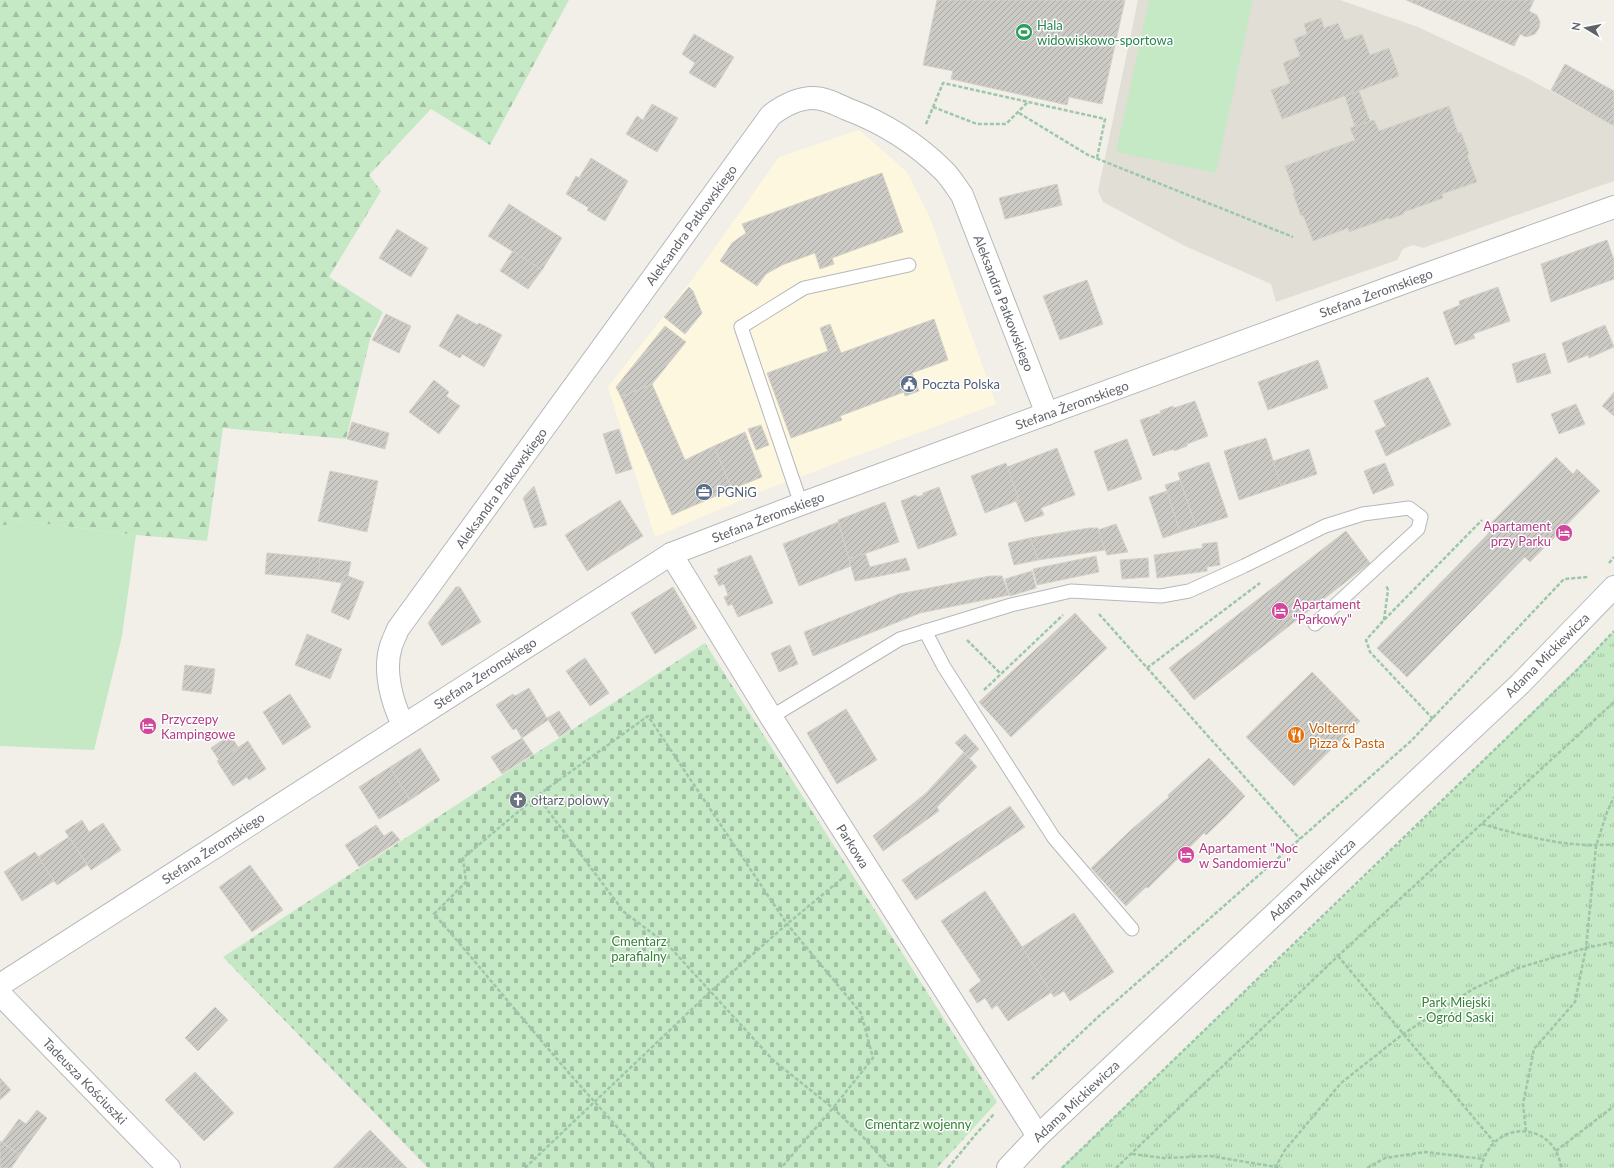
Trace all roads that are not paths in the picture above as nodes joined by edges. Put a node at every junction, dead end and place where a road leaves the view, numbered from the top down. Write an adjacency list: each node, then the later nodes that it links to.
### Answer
1 (1614, 207): 3 (street, Stefana Żeromskiego)
2 (909, 265): 4 (lane)
3 (1046, 414): 4 (street, Stefana Żeromskiego); 10 (street, Aleksandra Patkowskiego)
4 (801, 504): 5 (street, Stefana Żeromskiego)
5 (671, 554): 9 (street, Parkowa); 10 (street, Stefana Żeromskiego)
6 (1614, 587): 14 (street, Adama Mickiewicza)
7 (1315, 624): 8 (lane)
8 (925, 631): 9 (lane); 11 (lane)
9 (771, 717): 14 (street, Parkowa)
10 (403, 725): 12 (street, Stefana Żeromskiego)
11 (1132, 929)
12 (0, 985)
13 (0, 994): 15 (street, Tadeusza Kościuszki)
14 (1038, 1136): 16 (street, Adama Mickiewicza)
15 (169, 1168)
16 (1008, 1168)

